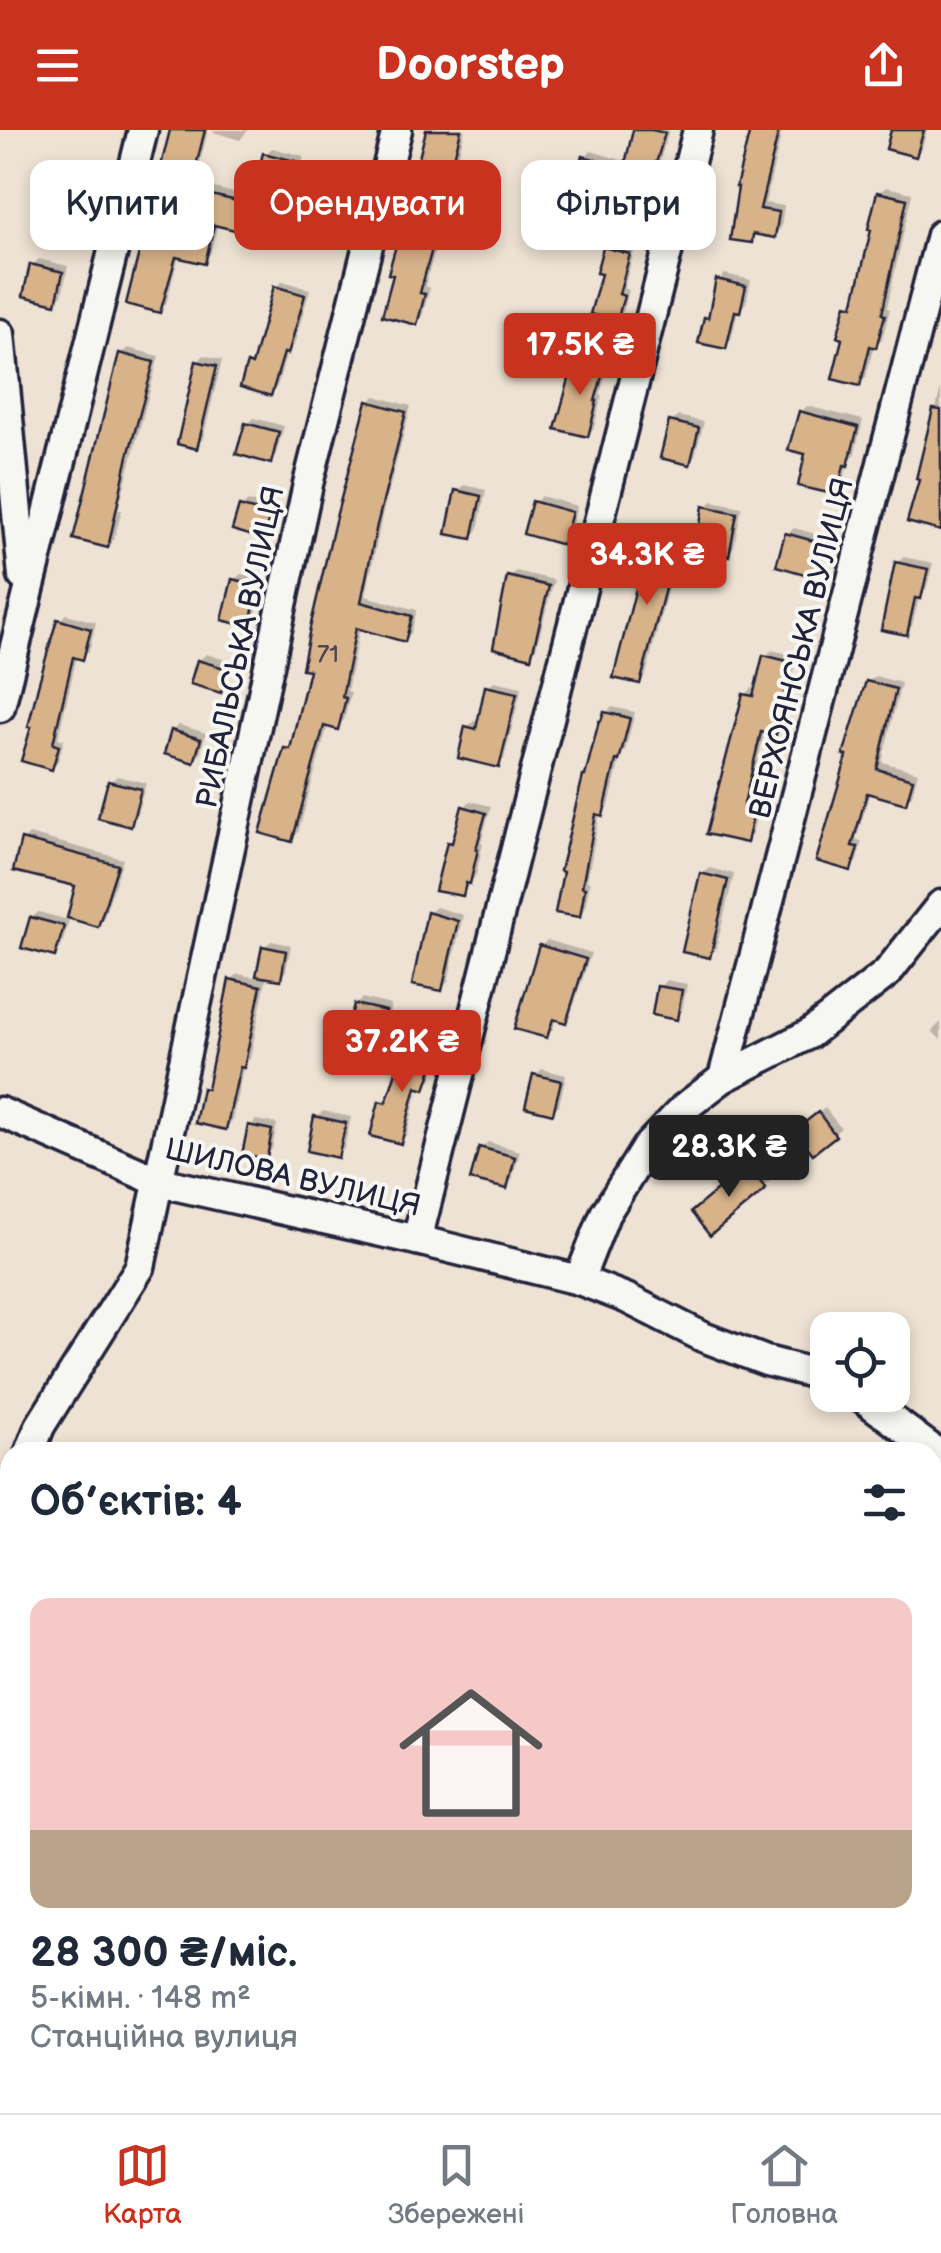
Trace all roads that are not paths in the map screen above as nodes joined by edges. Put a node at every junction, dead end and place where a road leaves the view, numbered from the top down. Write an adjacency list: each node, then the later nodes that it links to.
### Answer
1 (143, 130): 6 (street)
2 (397, 130): 11 (street, РИБАЛЬСЬКА ВУЛИЦЯ)
3 (698, 130): 12 (street)
4 (941, 235): 9 (street, ВЕРХОЯНСЬКА ВУЛИЦЯ)
5 (0, 334): 6 (street)
6 (26, 598): 7 (street)
7 (0, 707)
8 (941, 905): 9 (street)
9 (723, 1078): 13 (street)
10 (0, 1112): 11 (street, ШИЛОВА ВУЛИЦЯ)
11 (160, 1182): 12 (street, ШИЛОВА ВУЛИЦЯ); 16 (street, РИБАЛЬСЬКА ВУЛИЦЯ)
12 (417, 1240): 13 (street, ШИЛОВА ВУЛИЦЯ)
13 (579, 1280): 14 (street, ШИЛОВА ВУЛИЦЯ)
14 (810, 1373)
15 (881, 1412): 17 (street)
16 (34, 1442)
17 (922, 1442)

